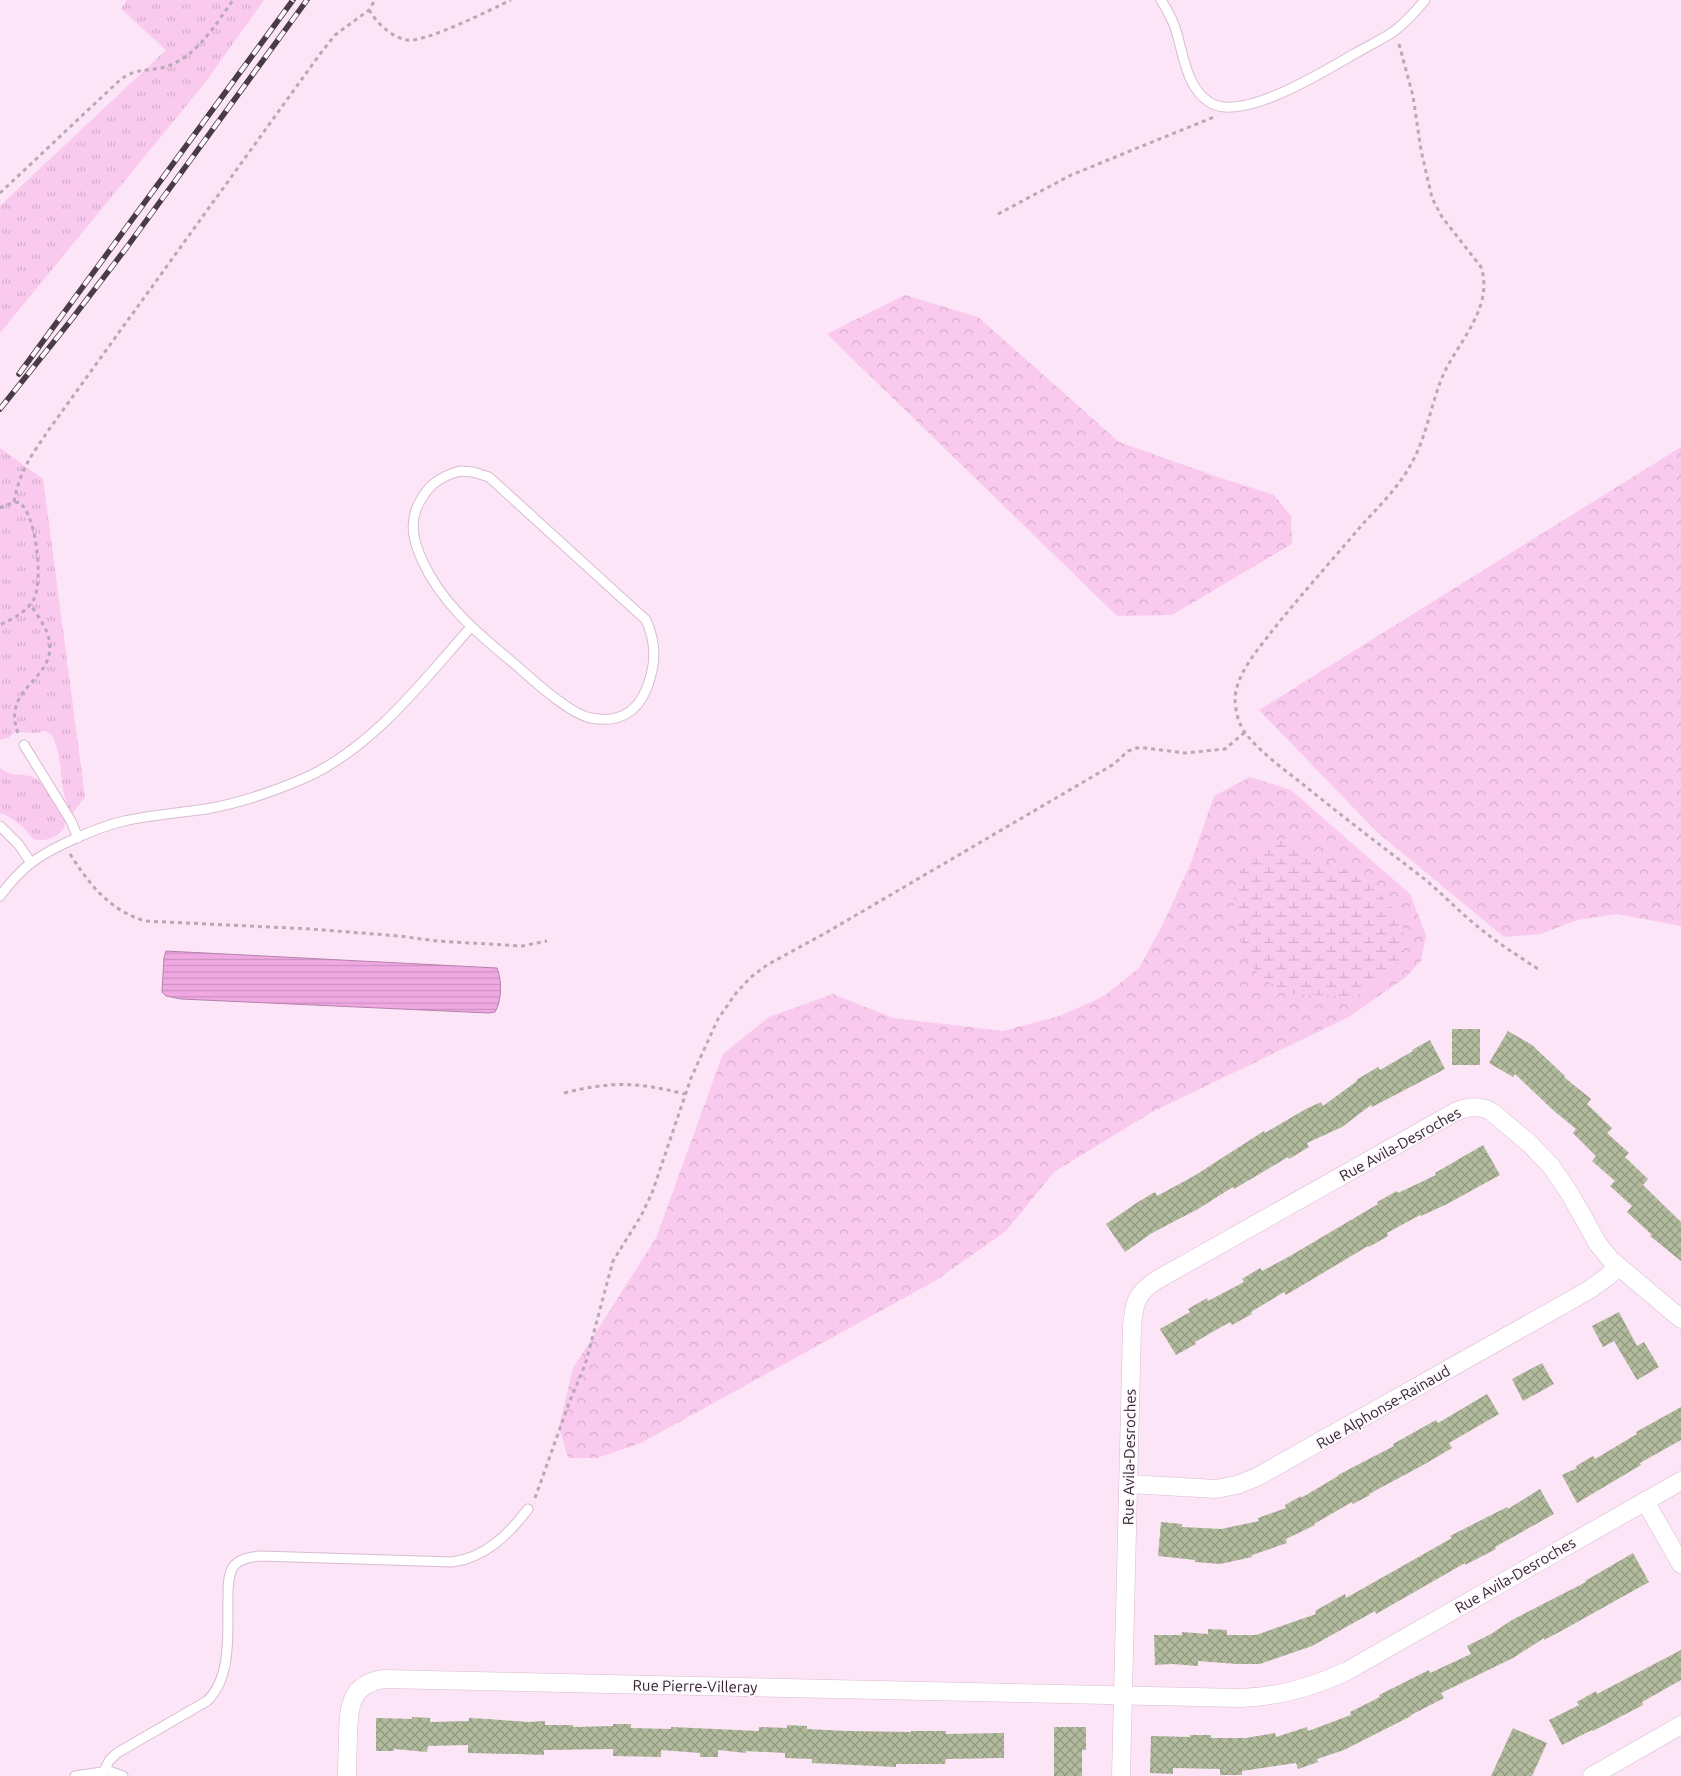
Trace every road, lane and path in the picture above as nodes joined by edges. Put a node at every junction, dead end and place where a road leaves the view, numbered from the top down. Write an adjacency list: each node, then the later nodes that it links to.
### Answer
1 (233, 0): 9 (path)
2 (375, 0): 6 (path)
3 (512, 0): 6 (path)
4 (1161, 0): 8 (lane)
5 (1425, 0): 7 (lane)
6 (369, 10): 11 (path)
7 (1392, 33): 8 (lane); 18 (path)
8 (1226, 108): 10 (path)
9 (0, 193)
10 (998, 214)
11 (14, 502): 12 (path); 13 (path)
12 (0, 508)
13 (30, 604): 14 (path); 16 (path)
14 (0, 625)
15 (471, 627): 15 (lane); 21 (lane)
16 (11, 706)
17 (10, 715): 19 (path)
18 (1244, 732): 26 (path); 28 (path)
19 (24, 745): 21 (lane)
20 (0, 826): 23 (lane)
21 (78, 838): 22 (lane)
22 (64, 845): 23 (lane); 25 (path)
23 (31, 863): 24 (lane)
24 (0, 896)
25 (547, 941)
26 (1538, 969)
27 (564, 1093): 28 (path)
28 (685, 1094): 34 (path)
29 (1618, 1267): 30 (street, Rue Avila-Desroches); 32 (street, Rue Alphonse-Rainaud); 32 (street, Rue Avila-Desroches)
30 (1681, 1319)
31 (1681, 1481): 33 (street, Rue Avila-Desroches)
32 (1129, 1484): 36 (street, Rue Avila-Desroches)
33 (1645, 1501): 35 (street); 36 (street, Rue Avila-Desroches)
34 (528, 1509): 38 (lane)
35 (1681, 1564)
36 (1123, 1695): 41 (street, Rue Pierre-Villeray); 42 (street)
37 (1681, 1725): 43 (street)
38 (104, 1771): 39 (lane); 40 (lane)
39 (75, 1776)
40 (123, 1776)
41 (347, 1776)
42 (1121, 1776)
43 (1592, 1776)

